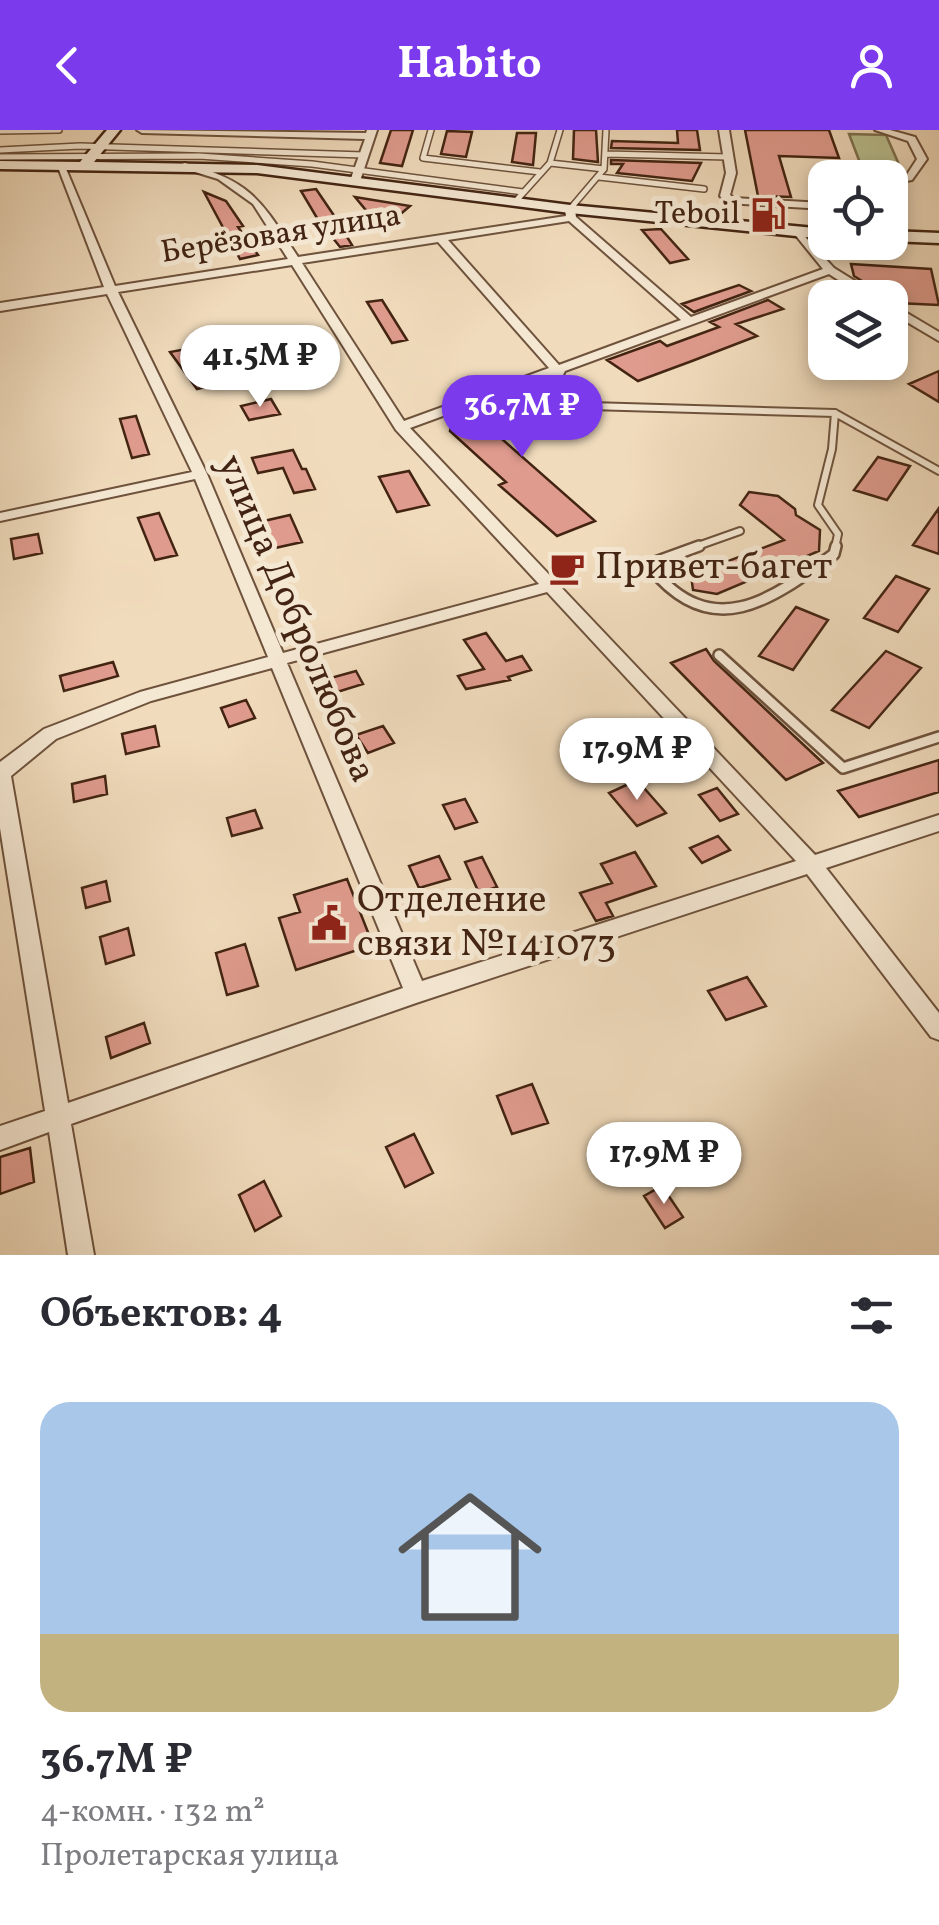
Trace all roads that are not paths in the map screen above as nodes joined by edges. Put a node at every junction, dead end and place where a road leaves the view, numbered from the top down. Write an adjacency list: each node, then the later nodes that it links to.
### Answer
1 (59, 130): 10 (lane)
2 (114, 130): 14 (main road)
3 (142, 130): 11 (street)
4 (432, 130): 22 (lane)
5 (560, 130): 17 (lane)
6 (606, 130): 13 (lane)
7 (724, 130): 16 (street)
8 (880, 130): 25 (street)
9 (0, 131): 10 (lane)
10 (25, 131)
11 (371, 133): 15 (street)
12 (0, 153): 14 (lane)
13 (607, 154): 16 (lane); 21 (lane)
14 (93, 155): 15 (lane); 18 (main road); 20 (main road); 23 (lane)
15 (364, 155): 23 (street)
16 (728, 157): 28 (street)
17 (550, 163): 21 (lane); 22 (lane)
18 (59, 164): 19 (main road); 38 (street, улица Добролюбова)
19 (0, 165)
20 (185, 166): 23 (main road); 35 (street)
21 (604, 169): 24 (lane)
22 (540, 172): 27 (lane)
23 (357, 175): 27 (main road)
24 (599, 177): 26 (lane); 29 (lane)
25 (908, 178)
26 (704, 190)
27 (519, 197): 29 (main road)
28 (808, 208)
29 (570, 214): 30 (main road); 33 (street, Берёзовая улица); 41 (street)
30 (798, 232): 31 (main road); 36 (street)
31 (808, 233)
32 (908, 237): 34 (main road)
33 (440, 238): 35 (street, Берёзовая улица); 43 (street)
34 (939, 238)
35 (292, 263): 38 (street, Берёзовая улица); 45 (street)
36 (830, 270): 37 (street); 41 (street)
37 (846, 280)
38 (111, 290): 39 (street, Берёзовая улица); 47 (street, улица Добролюбова)
39 (0, 307)
40 (908, 318): 42 (street)
41 (691, 323): 43 (street)
42 (939, 337)
43 (555, 373): 44 (lane); 45 (street)
44 (835, 413): 46 (lane); 49 (lane)
45 (401, 427): 50 (street)
46 (939, 471)
47 (200, 474): 48 (street); 52 (street, улица Добролюбова)
48 (0, 516)
49 (740, 531)
50 (552, 586): 52 (street); 56 (street)
51 (718, 655): 53 (lane)
52 (278, 663): 54 (street); 57 (street, улица Добролюбова)
53 (939, 737)
54 (0, 772): 59 (street)
55 (939, 823): 56 (street)
56 (811, 864): 57 (street); 58 (street)
57 (416, 993): 59 (street)
58 (939, 1030)
59 (58, 1118): 60 (street); 61 (street)
60 (0, 1138)
61 (81, 1255)

